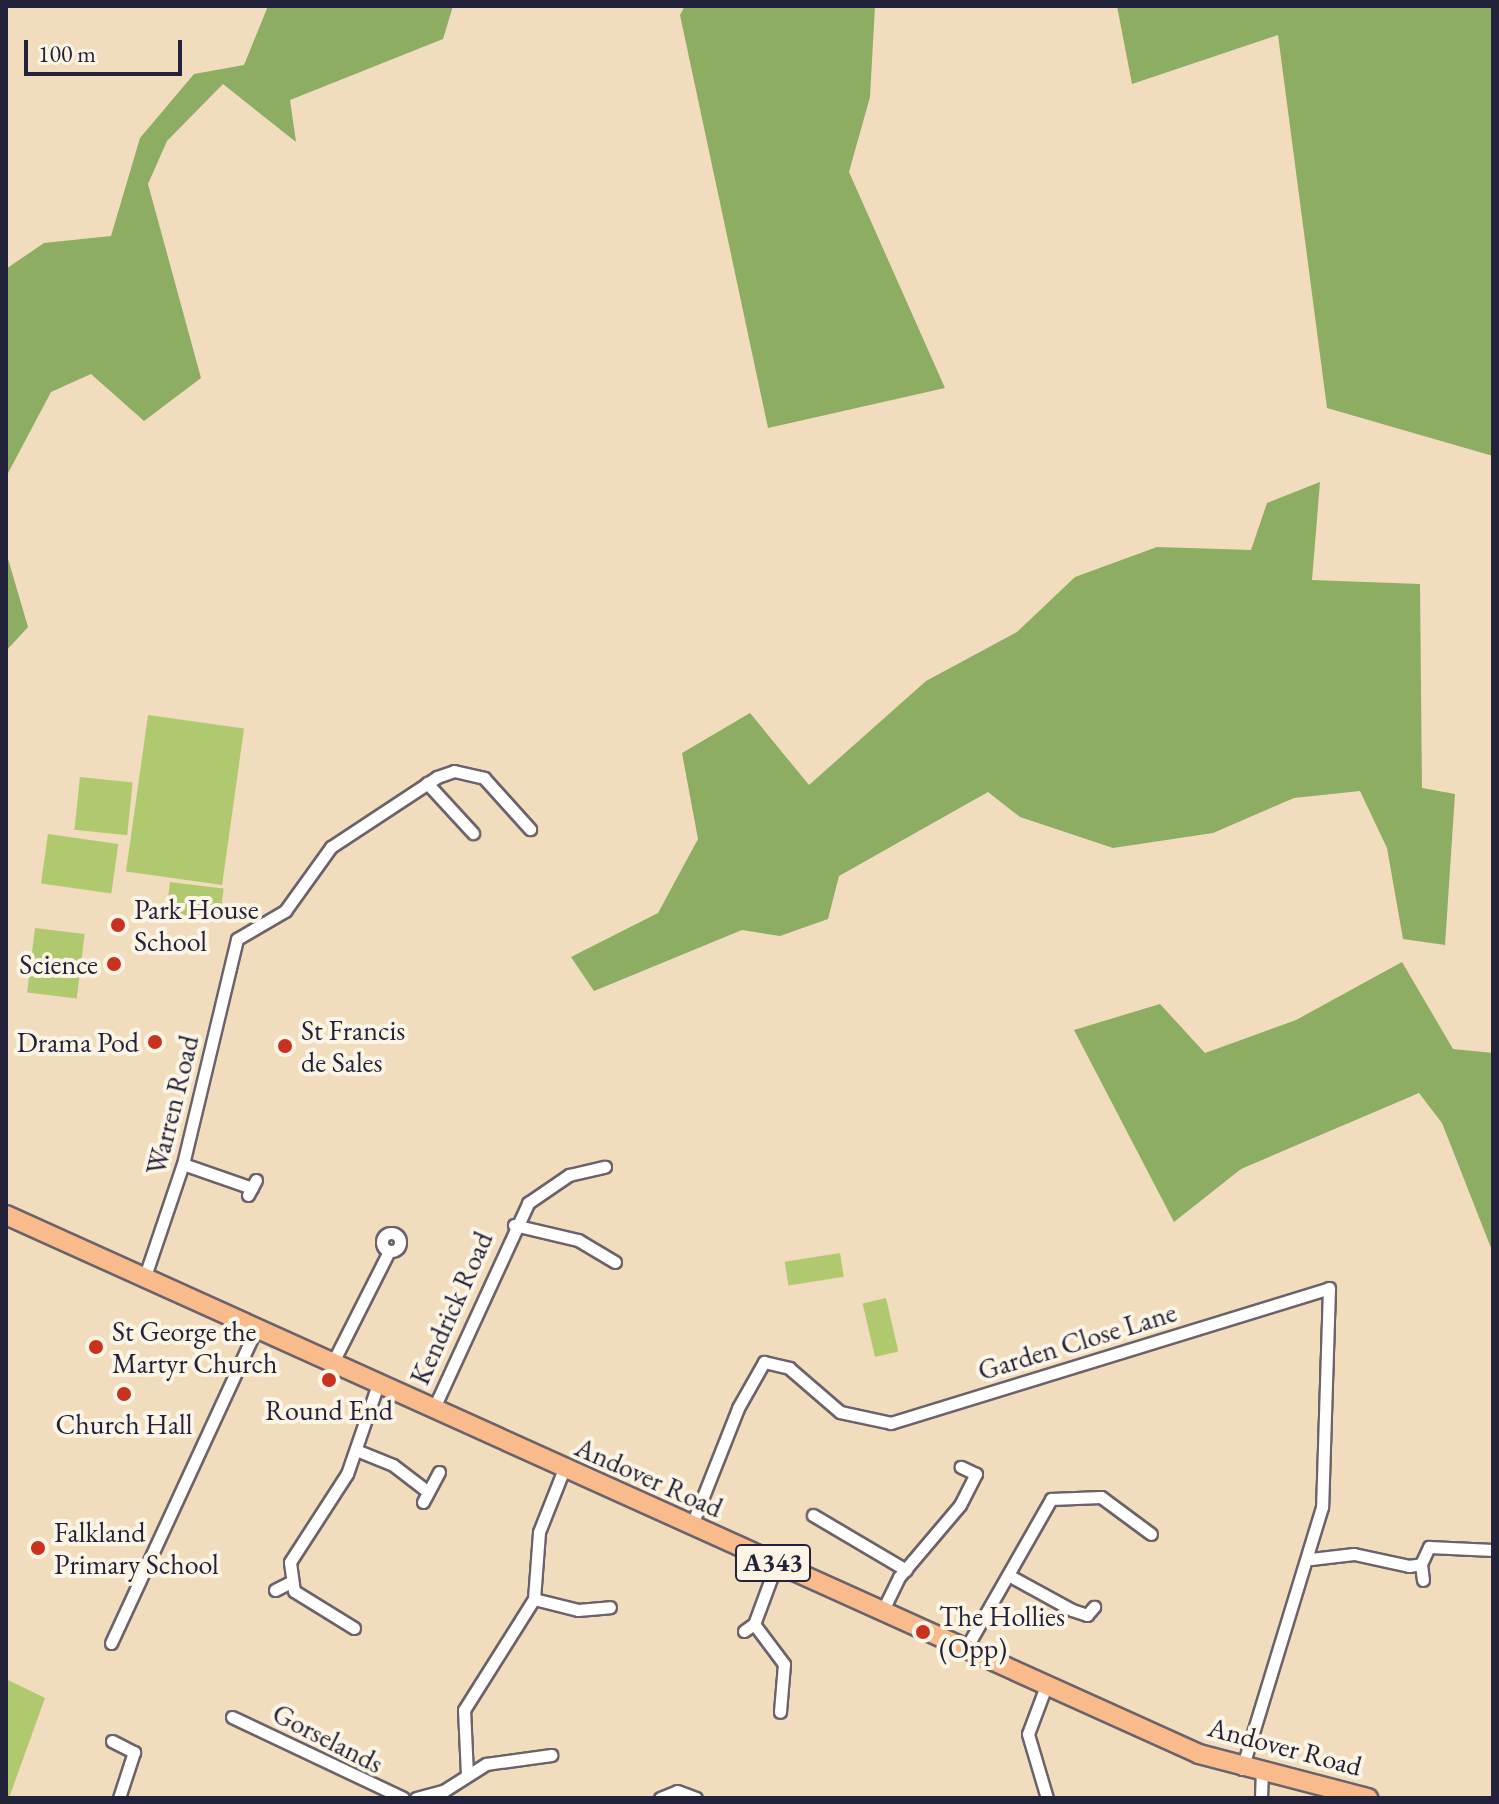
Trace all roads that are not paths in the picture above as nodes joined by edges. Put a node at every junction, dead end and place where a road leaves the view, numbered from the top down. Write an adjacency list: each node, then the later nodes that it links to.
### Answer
1 (427, 783): 2 (street); 3 (street); 4 (street, Warren Road)
2 (530, 829)
3 (473, 833)
4 (183, 1164): 6 (street); 11 (street, Warren Road)
5 (605, 1167): 8 (street, Kendrick Road)
6 (252, 1188)
7 (6, 1215): 11 (main road, Andover Road / A343)
8 (514, 1225): 10 (street, Kendrick Road); 15 (street, Kendrick Road)
9 (389, 1251): 13 (street)
10 (615, 1262)
11 (144, 1279): 12 (main road, Andover Road / A343)
12 (256, 1329): 13 (main road, Andover Road / A343); 37 (street)
13 (332, 1364): 14 (main road, Andover Road / A343)
14 (378, 1384): 15 (main road, Andover Road / A343); 16 (street)
15 (433, 1410): 18 (main road, Andover Road / A343)
16 (356, 1450): 19 (street); 30 (street)
17 (961, 1467): 27 (street)
18 (564, 1469): 21 (main road, Andover Road / A343); 32 (street)
19 (439, 1472)
20 (813, 1515): 27 (street)
21 (691, 1527): 24 (street, Garden Close Lane); 26 (main road, Andover Road / A343)
22 (1151, 1534): 28 (street)
23 (1493, 1550): 25 (street)
24 (1311, 1559): 25 (street); 44 (street, Garden Close Lane)
25 (1421, 1564): 29 (street)
26 (776, 1565): 35 (main road, Andover Road / A343); 40 (street)
27 (906, 1570): 35 (street)
28 (1010, 1576): 34 (street); 38 (street)
29 (1423, 1580)
30 (289, 1583): 31 (street); 36 (street)
31 (275, 1590)
32 (534, 1599): 33 (street); 46 (street)
33 (610, 1607)
34 (1094, 1607)
35 (882, 1612): 38 (main road, Andover Road / A343)
36 (354, 1628)
37 (111, 1643)
38 (965, 1650): 39 (main road, Andover Road / A343)
39 (1046, 1686): 44 (main road, Andover Road / A343); 52 (street)
40 (780, 1712)
41 (232, 1717): 48 (street, Gorselands)
42 (112, 1741): 47 (street)
43 (551, 1755): 46 (street)
44 (1242, 1769): 45 (main road, Andover Road / A343)
45 (1262, 1773): 53 (street); 54 (main road, Andover Road / A343)
46 (467, 1775): 49 (street)
47 (119, 1798)
48 (403, 1798)
49 (416, 1798)
50 (660, 1798): 51 (street)
51 (696, 1798)
52 (1047, 1798)
53 (1261, 1798)
54 (1368, 1798)

